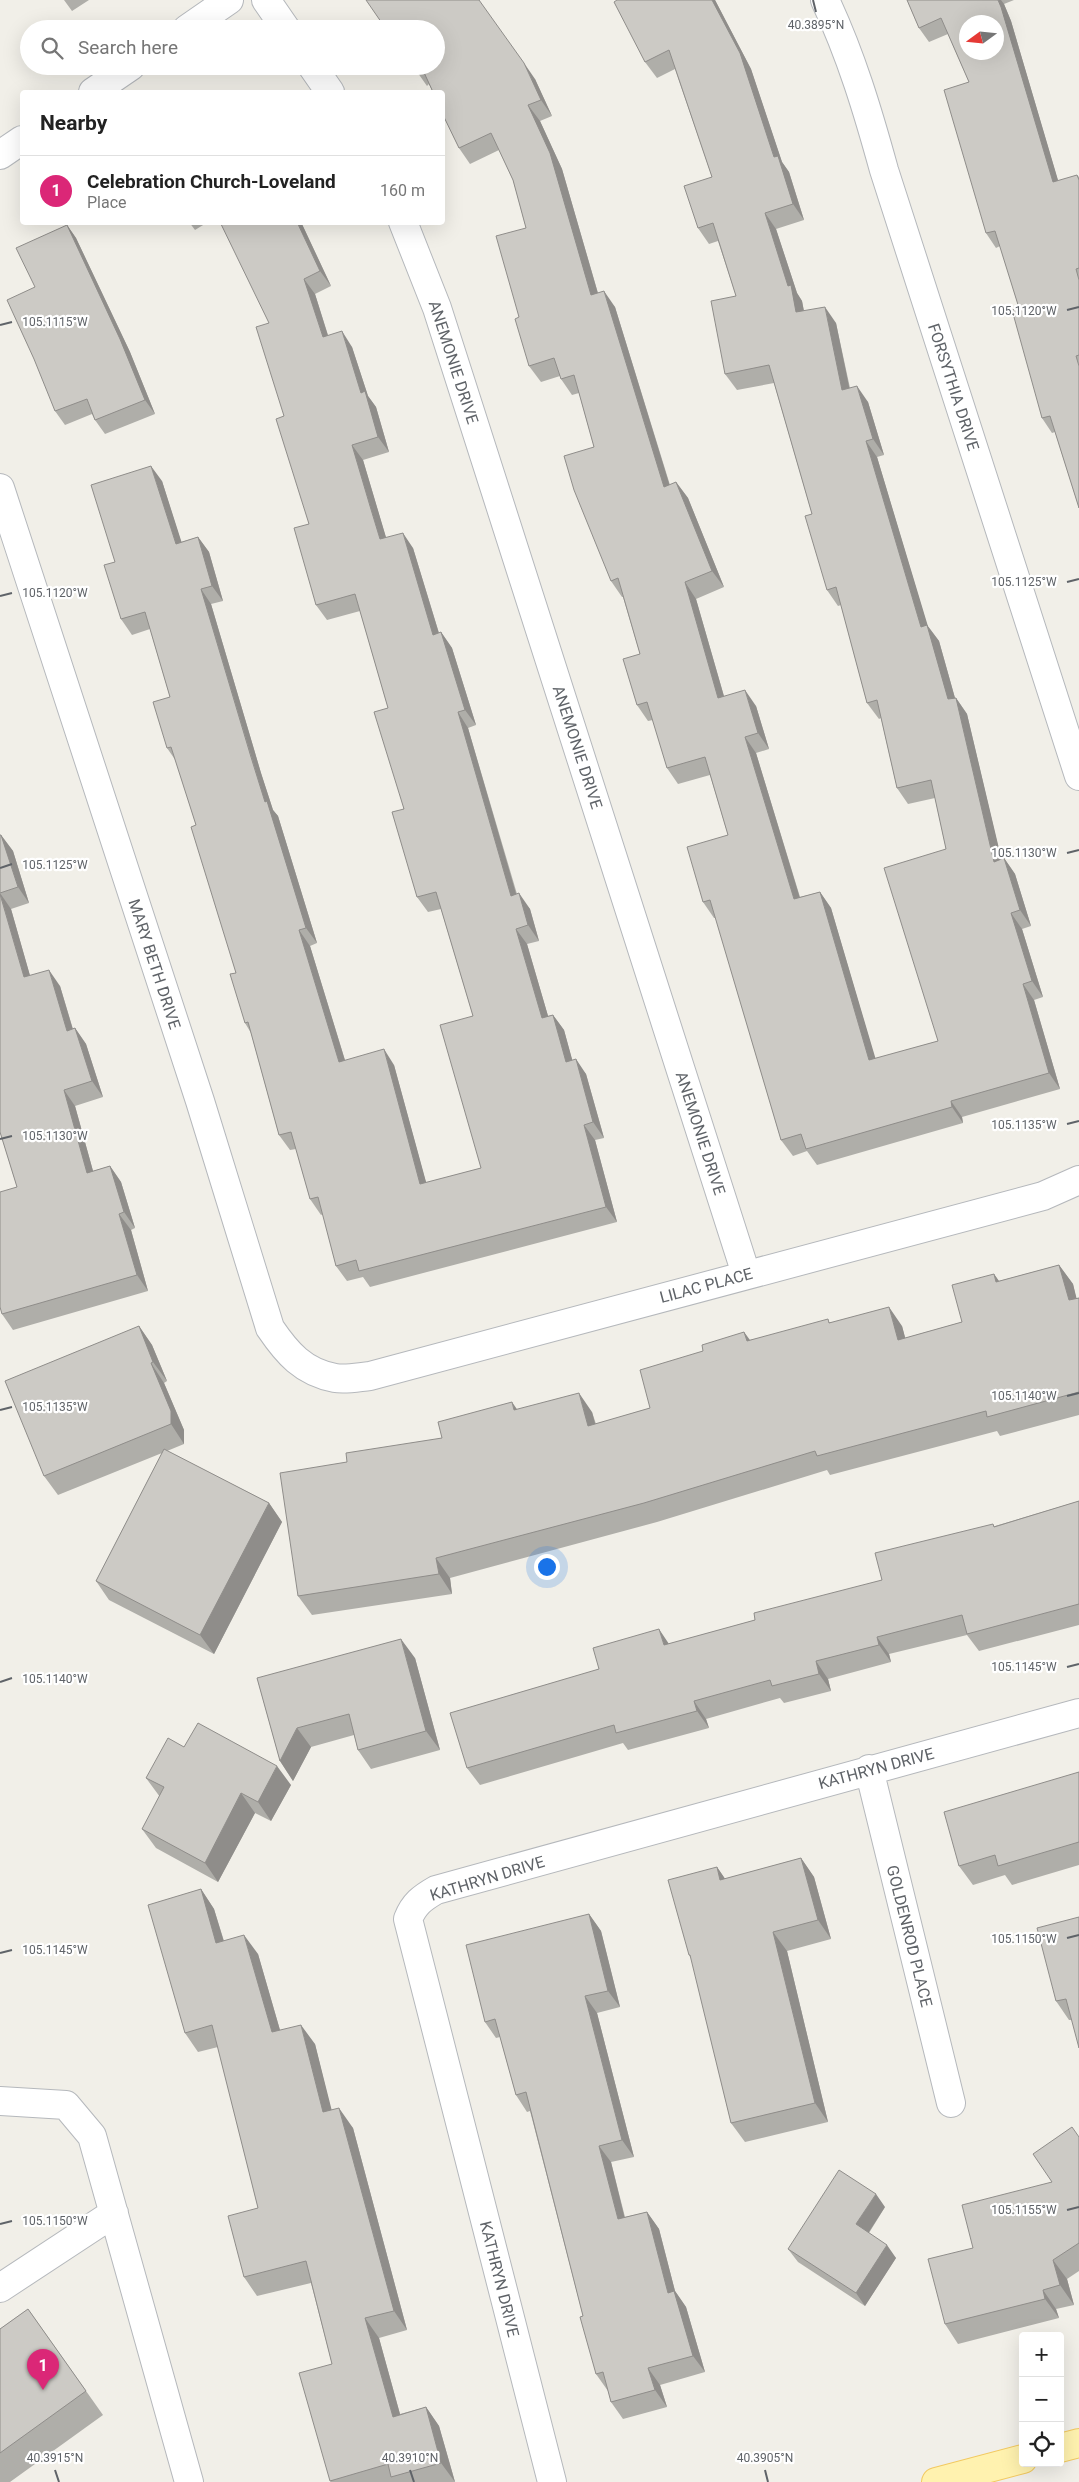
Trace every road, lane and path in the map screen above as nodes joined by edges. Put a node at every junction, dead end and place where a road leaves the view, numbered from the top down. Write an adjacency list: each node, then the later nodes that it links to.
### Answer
1 (229, 0): 4 (street)
2 (266, 0): 5 (street)
3 (824, 0): 14 (street, FORSYTHIA DRIVE)
4 (199, 20)
5 (280, 20)
6 (118, 75): 8 (street)
7 (318, 75): 9 (street)
8 (96, 90)
9 (329, 90)
10 (20, 141): 11 (street)
11 (0, 156)
12 (404, 225): 16 (street, ANEMONIE DRIVE)
13 (0, 488): 17 (street, MARY BETH DRIVE)
14 (1078, 770)
15 (1079, 1180): 16 (street, LILAC PLACE)
16 (746, 1274): 17 (street, LILAC PLACE)
17 (370, 1376)
18 (1079, 1713): 19 (street, KATHRYN DRIVE)
19 (869, 1770): 21 (street, GOLDENROD PLACE); 28 (street, KATHRYN DRIVE)
20 (0, 2101): 22 (street)
21 (951, 2103)
22 (114, 2213): 23 (street); 27 (street)
23 (0, 2288)
24 (1079, 2443): 25 (main road)
25 (1064, 2447)
26 (1019, 2459): 29 (main road)
27 (188, 2482)
28 (552, 2482)
29 (936, 2482)

